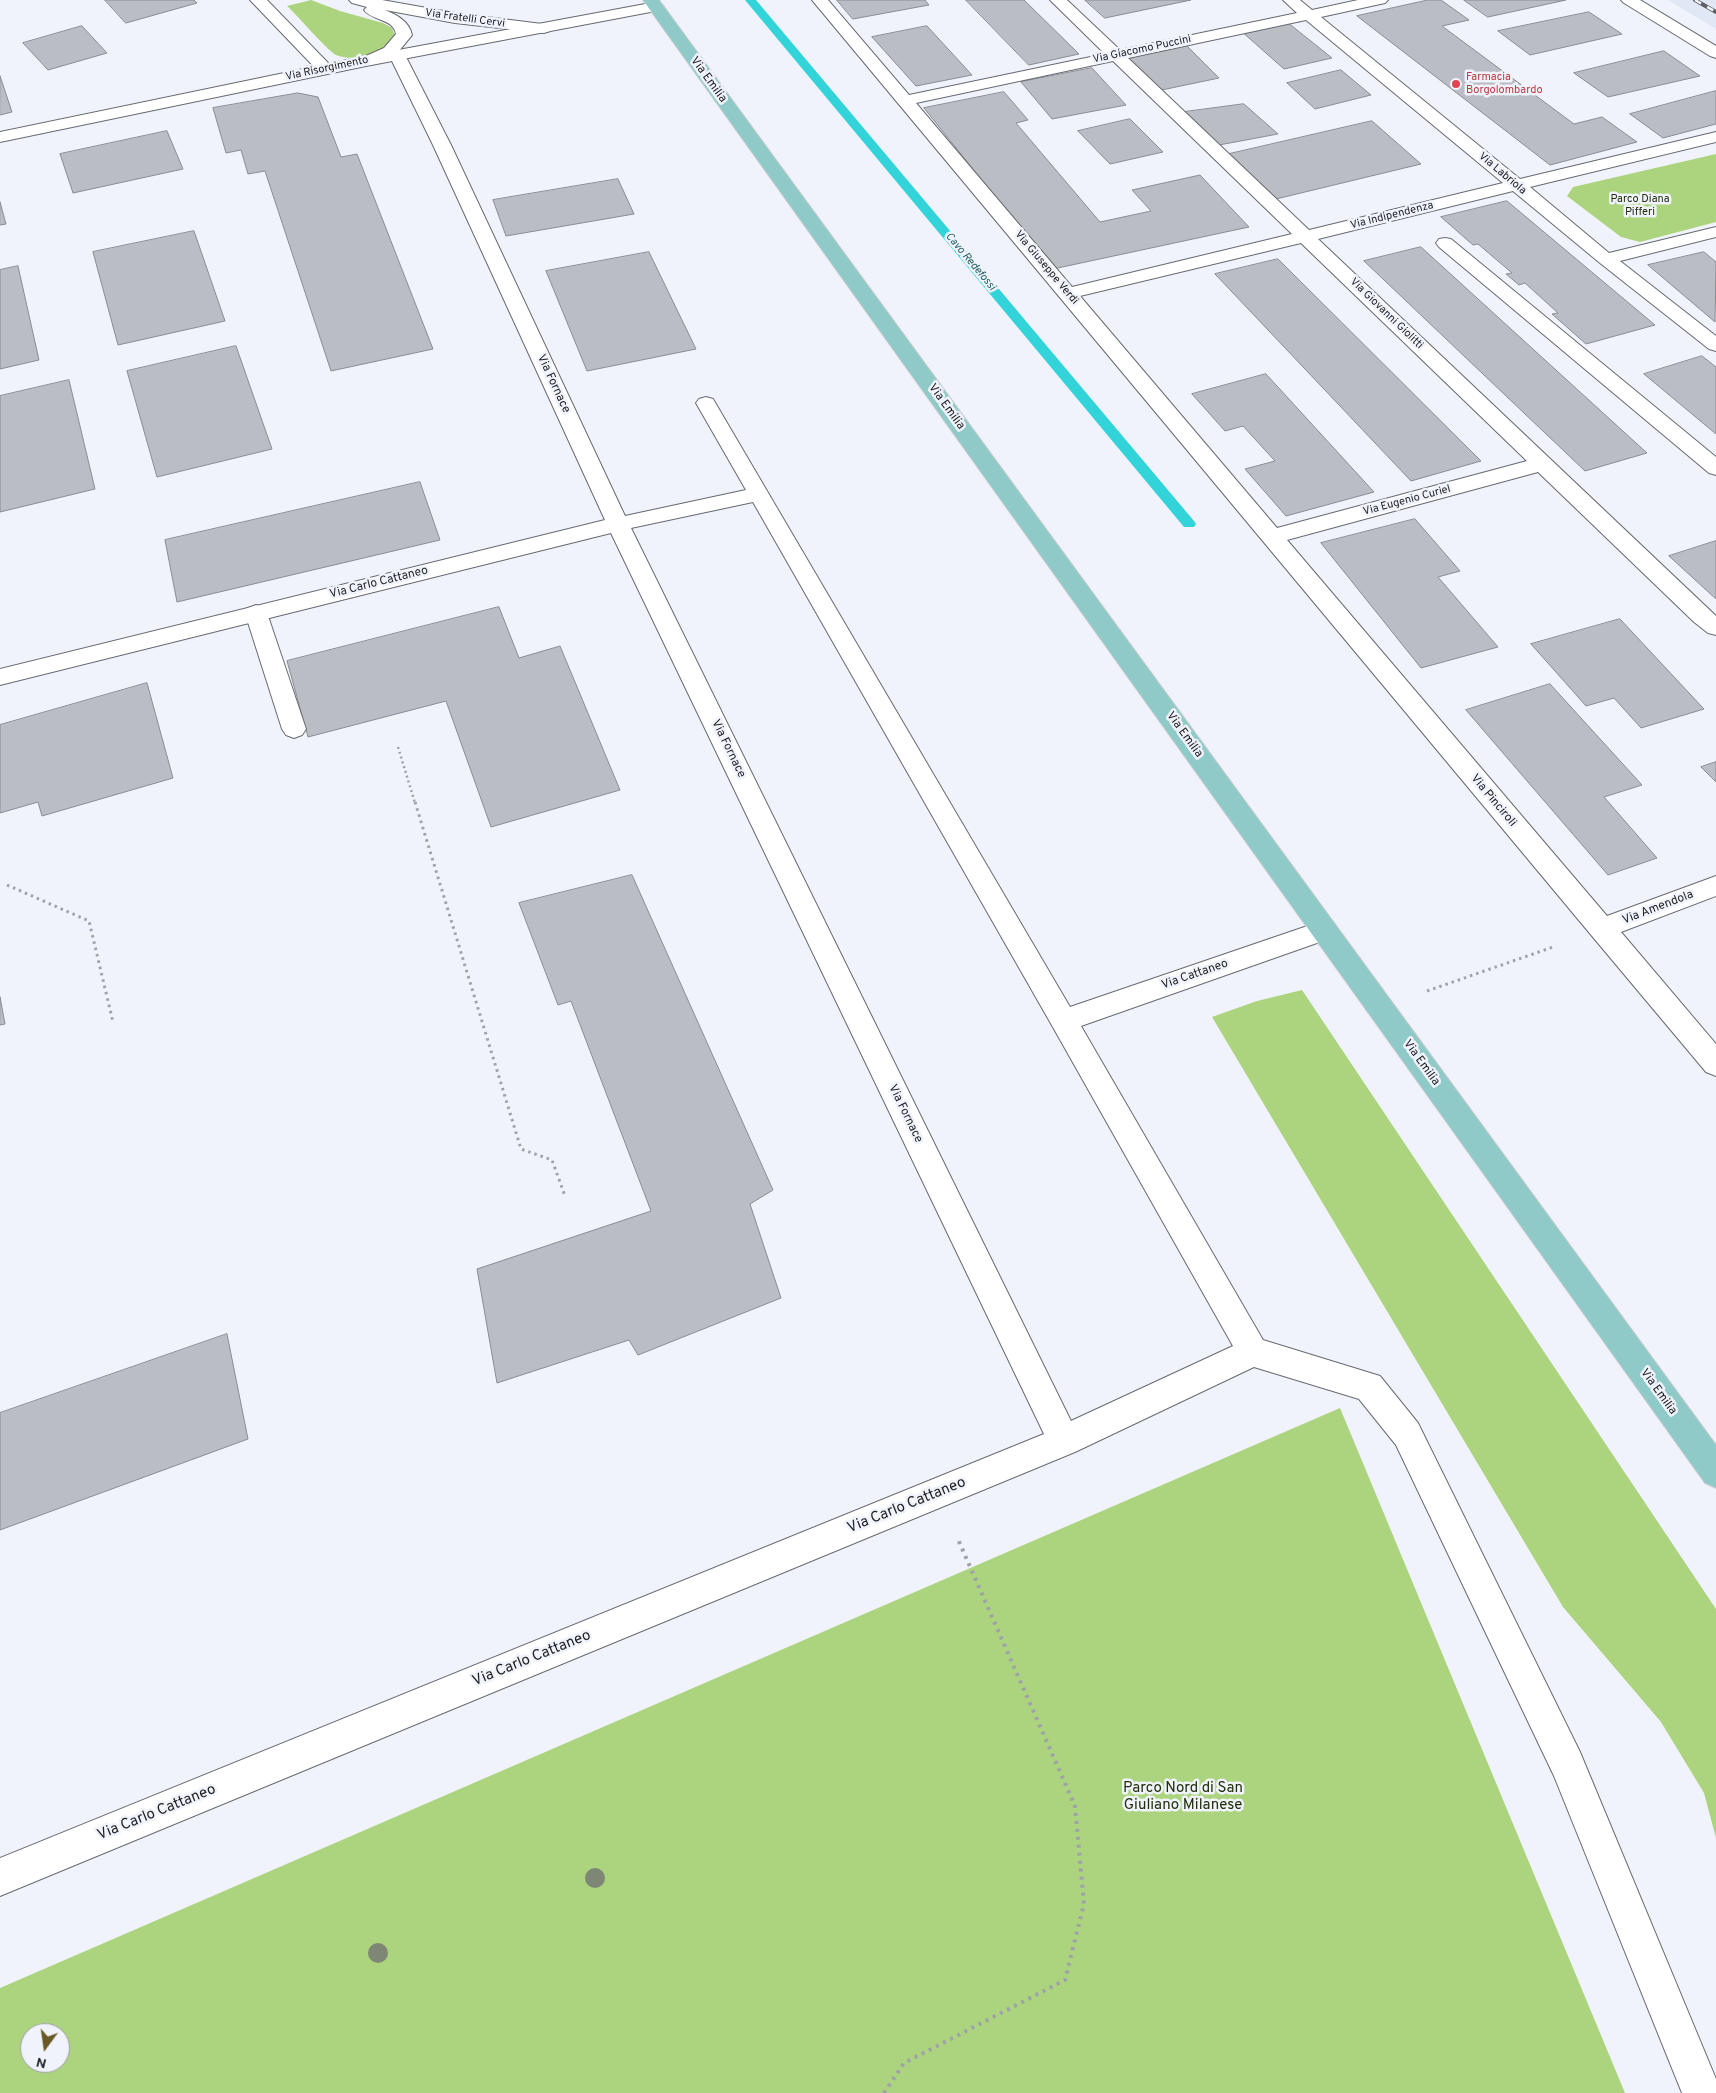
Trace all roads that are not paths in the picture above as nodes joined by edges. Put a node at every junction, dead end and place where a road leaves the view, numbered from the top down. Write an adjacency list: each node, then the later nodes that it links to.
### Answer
1 (258, 0): 16 (street)
2 (352, 0): 15 (street)
3 (357, 0): 11 (street, Via Fratelli Cervi)
4 (820, 0): 17 (street, Via Giuseppe Verdi)
5 (1058, 0): 14 (street, Via Giovanni Giolitti)
6 (1291, 0): 10 (street, Via Labriola)
7 (1380, 0): 10 (street, Via Giacomo Puccini)
8 (1629, 0): 12 (street)
9 (653, 4): 11 (street, Via Risorgimento); 38 (main road, Via Emilia)
10 (1309, 15): 14 (street, Via Giacomo Puccini); 20 (street, Via Labriola)
11 (544, 28): 13 (street, Via Risorgimento)
12 (1716, 53)
13 (397, 55): 15 (street, Via Risorgimento); 31 (street, Via Fornace)
14 (1116, 56): 17 (street, Via Giacomo Puccini); 22 (street, Via Giovanni Giolitti)
15 (366, 61): 16 (street, Via Risorgimento)
16 (326, 70): 18 (street, Via Risorgimento)
17 (904, 101): 25 (street, Via Giuseppe Verdi)
18 (0, 137)
19 (1716, 137): 20 (street, Via Indipendenza)
20 (1516, 186): 22 (street, Via Indipendenza); 24 (street, Via Labriola)
21 (1716, 232): 24 (street)
22 (1305, 236): 25 (street, Via Indipendenza); 28 (street, Via Giovanni Giolitti)
23 (1445, 243): 29 (street)
24 (1606, 259): 26 (street, Via Labriola)
25 (1067, 294): 32 (street, Via Giuseppe Verdi)
26 (1716, 345)
27 (706, 403): 30 (street)
28 (1542, 464): 32 (street, Via Eugenio Curiel); 34 (street, Via Giovanni Giolitti)
29 (1716, 468)
30 (758, 494): 31 (street, Via Carlo Cattaneo); 40 (street)
31 (618, 524): 33 (street, Via Carlo Cattaneo); 43 (street, Via Fornace)
32 (1271, 537): 39 (street, Via Pinciroli)
33 (256, 613): 35 (street, Via Carlo Cattaneo); 36 (street)
34 (1716, 627)
35 (0, 677)
36 (294, 729)
37 (1716, 886): 39 (street, Via Amendola)
38 (1326, 930): 40 (street, Via Cattaneo); 44 (main road, Via Emilia)
39 (1601, 930): 41 (street, Via Pinciroli)
40 (1064, 1021): 42 (street)
41 (1716, 1064)
42 (1253, 1352): 43 (street, Via Carlo Cattaneo); 46 (street)
43 (1064, 1441): 45 (street, Via Carlo Cattaneo)
44 (1716, 1472)
45 (0, 1877)
46 (1702, 2093)

